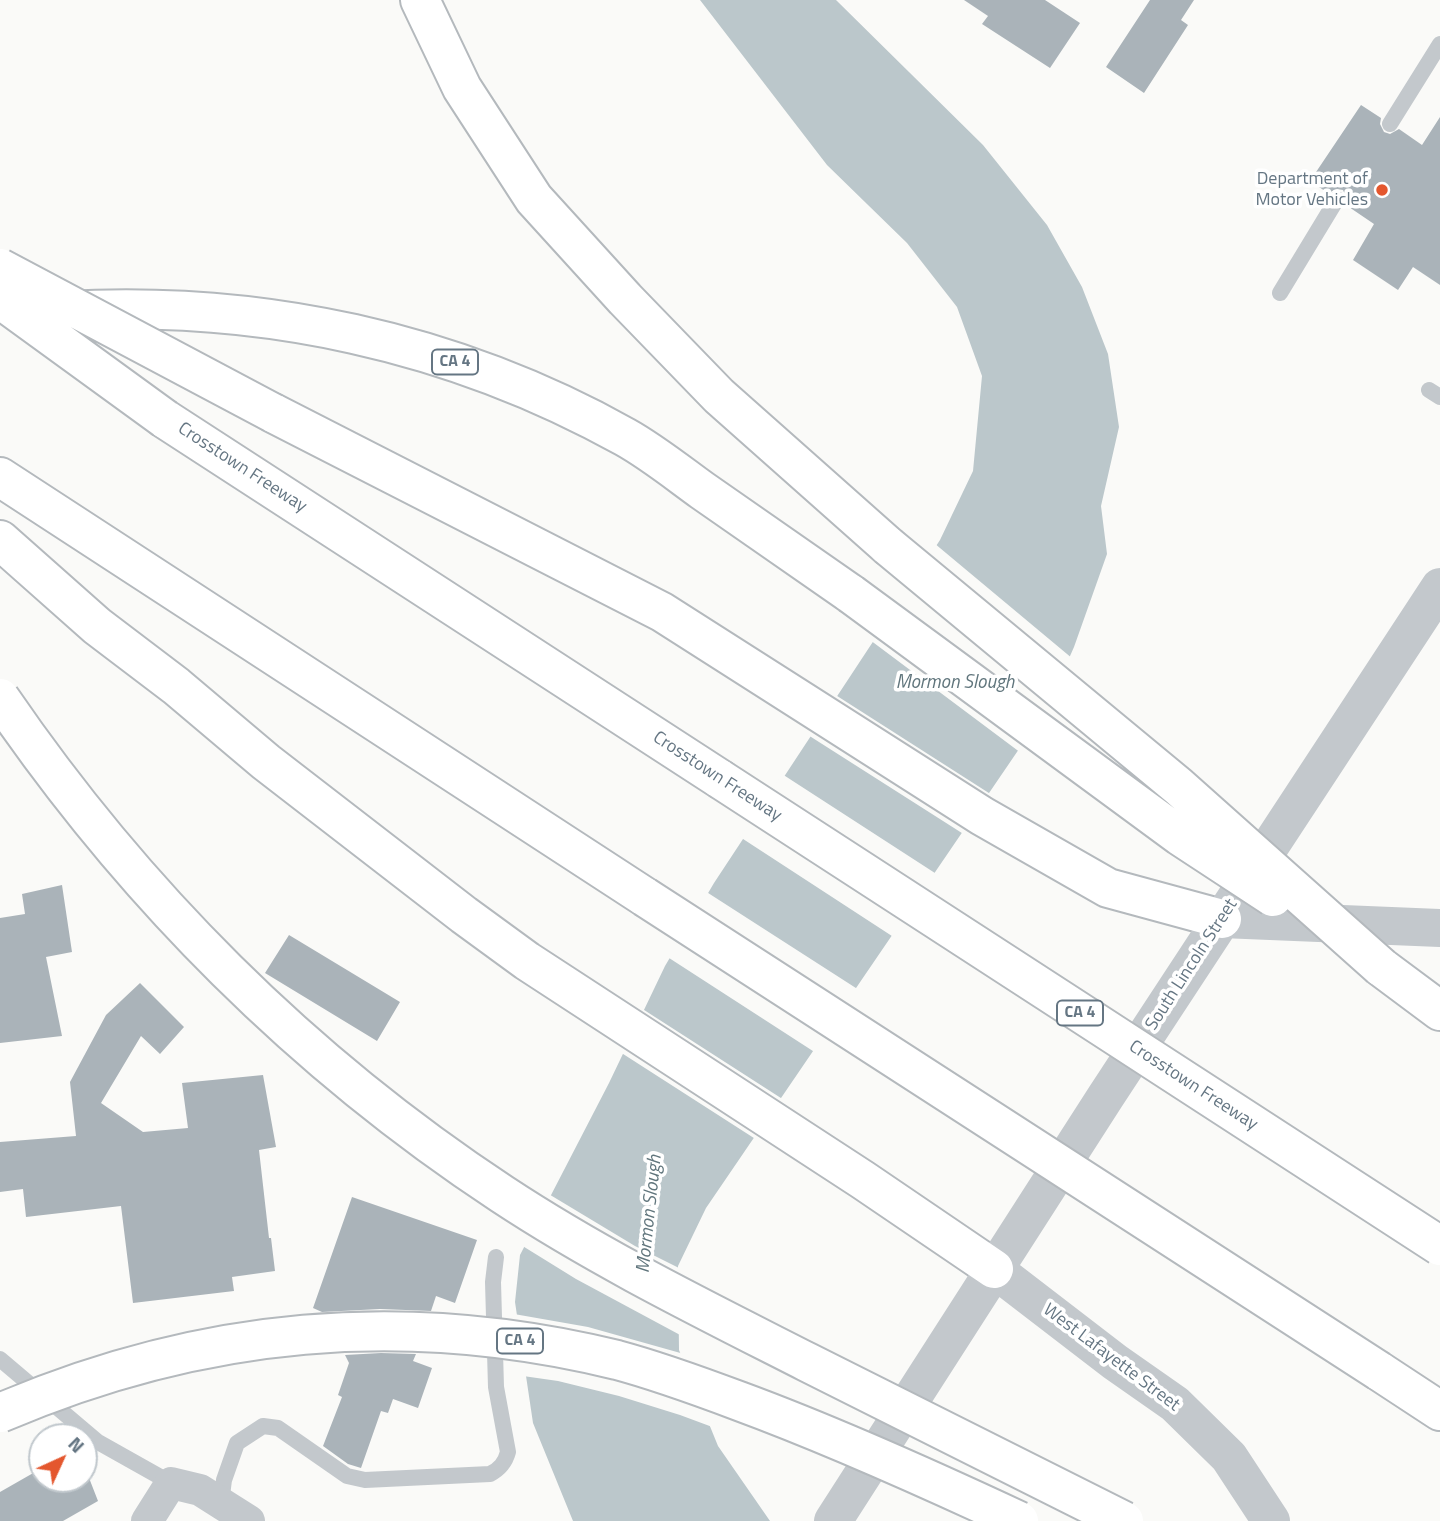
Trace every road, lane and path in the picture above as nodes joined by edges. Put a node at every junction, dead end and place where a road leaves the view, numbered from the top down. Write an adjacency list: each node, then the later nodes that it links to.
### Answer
1 (420, 0): 15 (highway, bridge)
2 (1440, 44): 3 (lane)
3 (1390, 124)
4 (1337, 199): 6 (lane)
5 (0, 268): 13 (highway, bridge)
6 (1280, 293)
7 (0, 299): 17 (highway, Crosstown Freeway / CA 4, bridge)
8 (0, 317): 15 (highway, CA 4, bridge)
9 (0, 477): 21 (highway, bridge)
10 (0, 540): 19 (highway)
11 (1440, 587): 13 (street, South Lincoln Street)
12 (0, 698): 29 (highway, bridge)
13 (1222, 919): 14 (street); 19 (street, South Lincoln Street)
14 (1440, 928)
15 (1381, 967): 16 (highway, CA 4)
16 (1440, 1011)
17 (1440, 1246)
18 (496, 1257): 24 (lane)
19 (994, 1269): 27 (street, South Lincoln Street); 30 (street, West Lafayette Street)
20 (0, 1359): 23 (lane)
21 (1440, 1411)
22 (0, 1413): 28 (highway, CA 4, bridge)
23 (171, 1483): 24 (street); 25 (street)
24 (221, 1503): 26 (street)
25 (147, 1521)
26 (249, 1521)
27 (833, 1521)
28 (1019, 1521)
29 (1124, 1521)
30 (1271, 1521)

